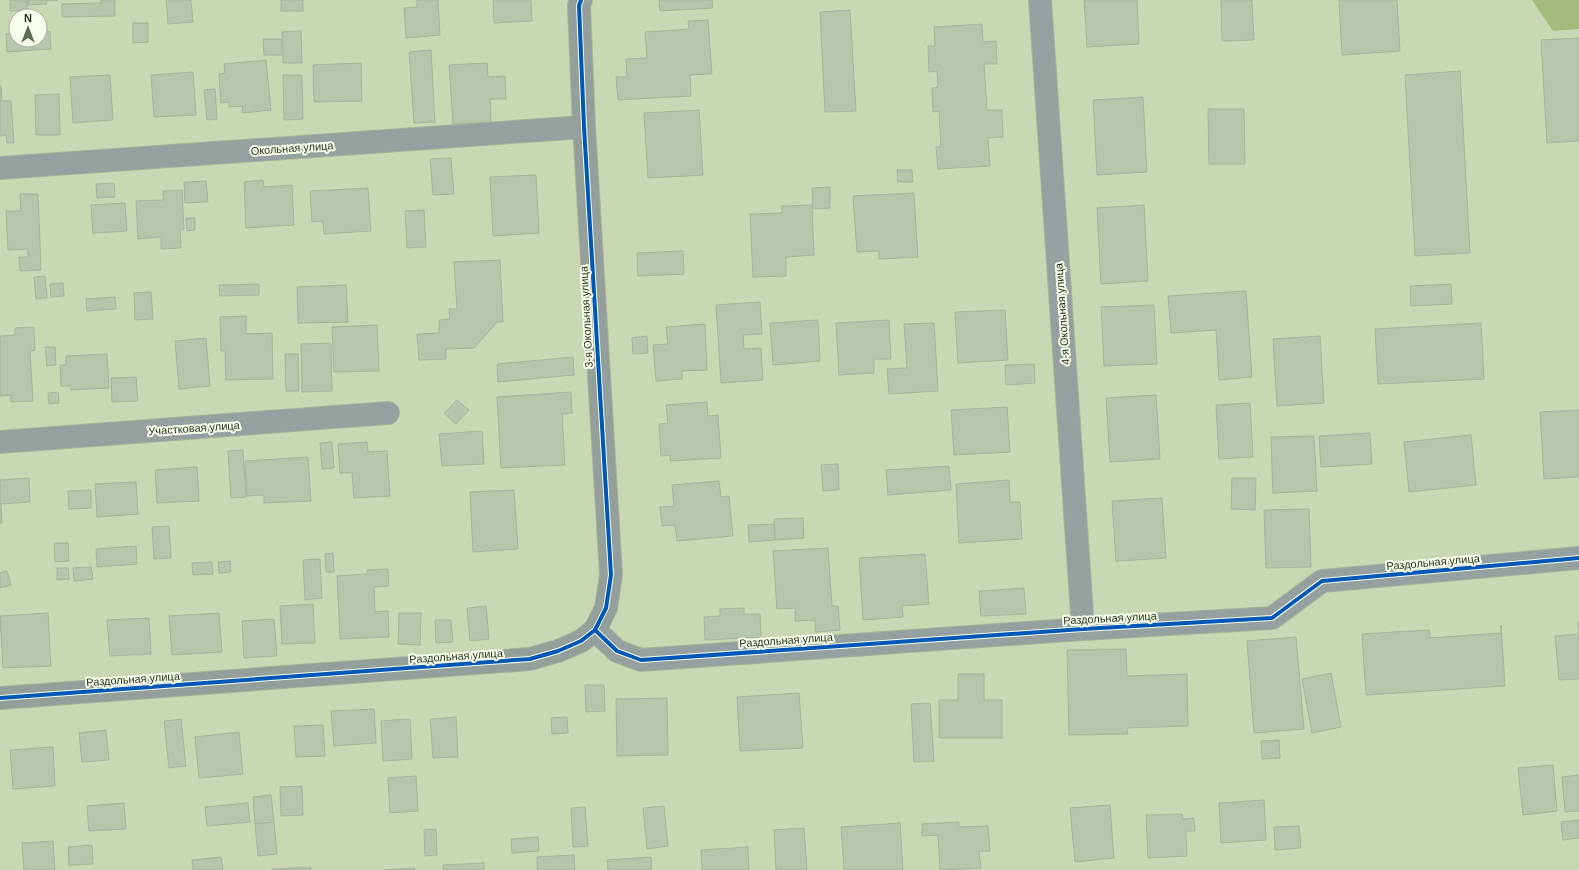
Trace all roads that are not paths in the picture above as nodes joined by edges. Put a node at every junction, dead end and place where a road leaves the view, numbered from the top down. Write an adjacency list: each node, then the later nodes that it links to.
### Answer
1 (581, 0): 3 (street, 3-я Окольная улица)
2 (1040, 0): 8 (street, 4-я Окольная улица)
3 (584, 127): 4 (street, Окольная улица); 9 (street, 3-я Окольная улица)
4 (0, 168)
5 (388, 413): 6 (street, Участковая улица)
6 (0, 442)
7 (1579, 558): 8 (street, Раздольная улица)
8 (1083, 629): 9 (street, Раздольная улица)
9 (596, 630): 10 (street, Раздольная улица)
10 (0, 698)

